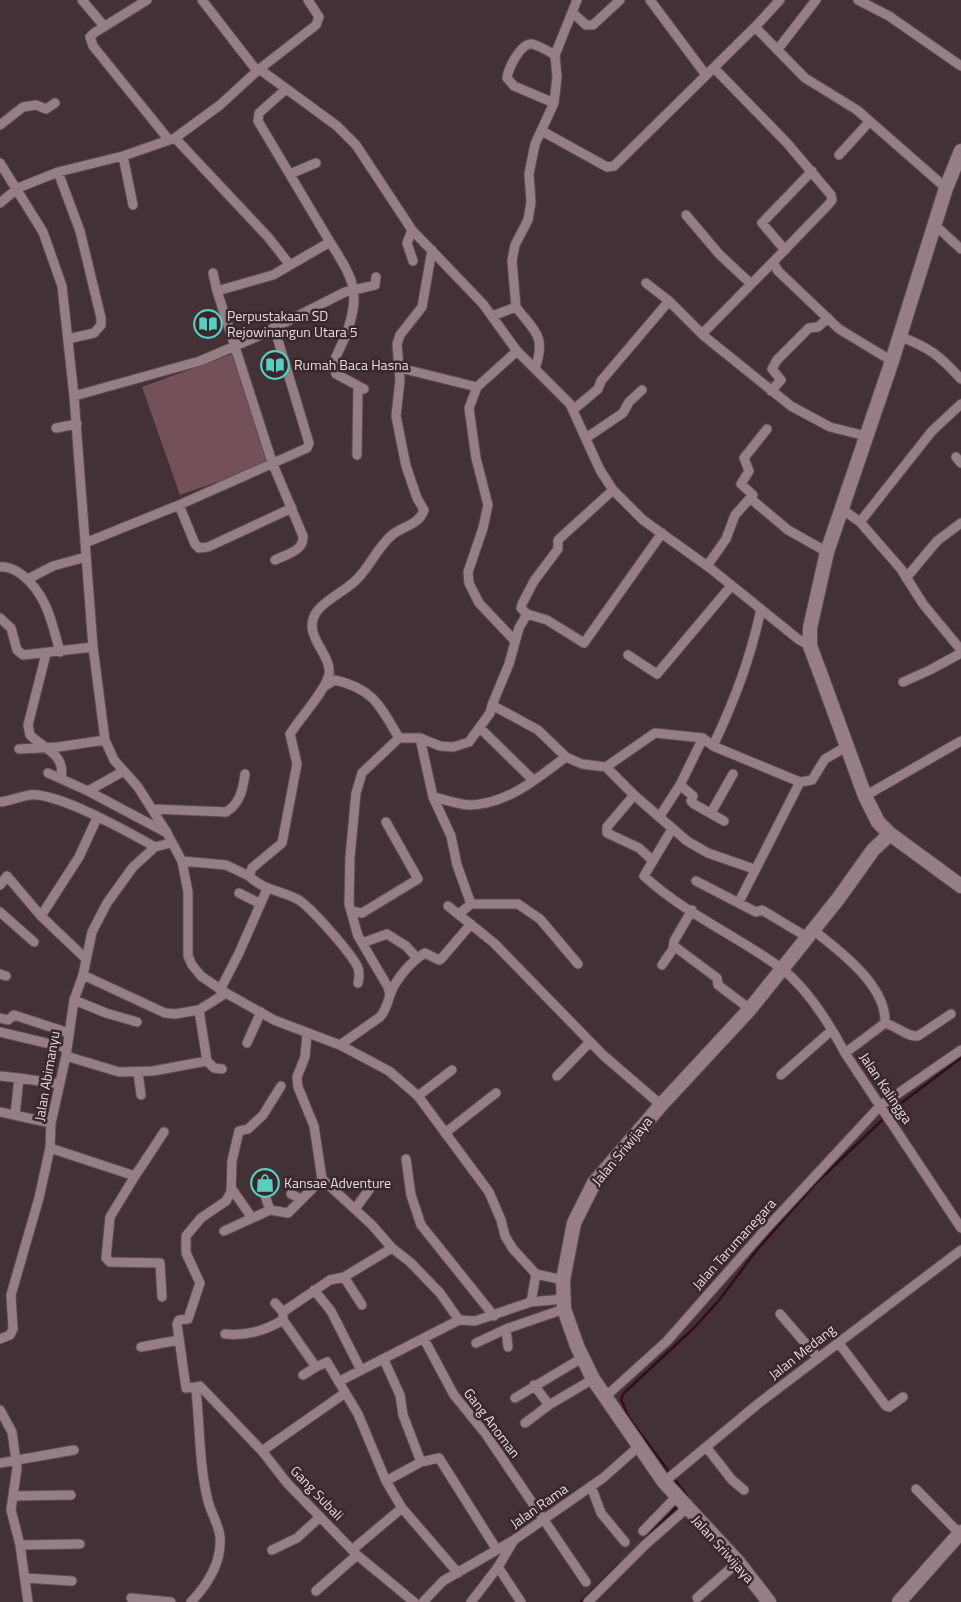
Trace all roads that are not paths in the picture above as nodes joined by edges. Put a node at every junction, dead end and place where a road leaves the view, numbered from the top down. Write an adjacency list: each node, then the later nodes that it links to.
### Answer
1 (82, 0): 12 (street)
2 (147, 0): 12 (street)
3 (202, 0): 18 (street)
4 (308, 0): 18 (street)
5 (577, 0): 11 (street)
6 (620, 0): 11 (street)
7 (650, 0): 19 (street)
8 (780, 0): 13 (street)
9 (816, 0): 14 (street)
10 (858, 0): 16 (street)
11 (572, 12): 15 (street)
12 (104, 26): 26 (street)
13 (755, 27): 14 (street); 17 (street)
14 (778, 49): 23 (street)
15 (555, 54): 22 (street); 22 (street)
16 (961, 66)
17 (714, 68): 19 (street); 32 (street)
18 (257, 71): 20 (street); 26 (street)
19 (706, 75): 25 (street)
20 (285, 90): 34 (street); 41 (street)
21 (55, 103): 24 (street)
22 (554, 103): 25 (street)
23 (870, 121): 28 (street); 36 (street)
24 (0, 124)
25 (544, 132): 56 (street)
26 (172, 139): 29 (street); 48 (street)
27 (961, 152): 36 (main road)
28 (839, 155)
29 (123, 156): 33 (street); 38 (street)
30 (0, 163): 35 (street)
31 (316, 163): 34 (street)
32 (812, 171): 45 (street); 45 (street)
33 (58, 172): 35 (street); 62 (street)
34 (290, 174): 42 (street)
35 (18, 188): 37 (street); 62 (street)
36 (946, 188): 40 (main road)
37 (0, 203)
38 (133, 206)
39 (686, 215): 52 (street)
40 (936, 226): 43 (street); 61 (main road)
41 (412, 230): 44 (street); 46 (street)
42 (330, 242): 48 (street); 53 (street)
43 (961, 249)
44 (432, 250): 57 (street); 66 (street)
45 (785, 250): 47 (street)
46 (413, 261)
47 (773, 262): 52 (street); 58 (street)
48 (290, 266): 54 (street)
49 (213, 273): 54 (street)
50 (376, 277): 53 (street)
51 (646, 283): 55 (street)
52 (751, 284): 60 (street)
53 (354, 290): 59 (street); 80 (street)
54 (218, 291): 63 (street)
55 (669, 301): 60 (street); 74 (street)
56 (516, 307): 57 (street); 67 (street)
57 (492, 316): 64 (street)
58 (828, 318): 65 (street); 71 (street)
59 (274, 327): 63 (street); 81 (street)
60 (702, 334): 71 (street)
61 (899, 336): 65 (main road); 68 (street)
62 (68, 339): 72 (street)
63 (235, 346): 72 (street); 81 (street)
64 (517, 350): 67 (street); 69 (street)
65 (892, 361): 78 (main road)
66 (400, 368): 69 (street); 110 (street)
67 (535, 369): 74 (street)
68 (961, 379)
69 (477, 387): 102 (street)
70 (642, 390): 79 (street)
71 (771, 392): 78 (street)
72 (74, 396): 75 (street)
73 (961, 404): 87 (street)
74 (573, 410): 79 (street)
75 (77, 424): 76 (street); 90 (street)
76 (56, 428)
77 (767, 429): 83 (street)
78 (866, 436): 86 (main road)
79 (586, 438): 82 (street)
80 (357, 455)
81 (272, 462): 84 (street); 85 (street)
82 (613, 490): 89 (street); 100 (street)
83 (751, 499): 91 (street); 94 (street)
84 (179, 505): 85 (street); 90 (street)
85 (292, 508): 93 (street)
86 (842, 509): 87 (street); 91 (main road)
87 (860, 522): 96 (street)
88 (961, 523): 96 (street)
89 (662, 533): 94 (street); 100 (street)
90 (85, 543): 92 (street)
91 (826, 552): 103 (main road)
92 (86, 557): 97 (street); 104 (street)
93 (275, 560)
94 (707, 566): 98 (street)
95 (0, 567): 97 (street)
96 (906, 578): 106 (street)
97 (28, 579): 105 (street)
98 (731, 586): 99 (street); 108 (street)
99 (761, 609): 103 (street); 118 (street)
100 (527, 614): 102 (street)
101 (0, 618): 107 (street)
102 (515, 641): 111 (street)
103 (810, 646): 120 (main road)
104 (93, 647): 105 (street); 116 (street)
105 (60, 652): 107 (street)
106 (961, 652): 109 (street)
107 (46, 654): 119 (street)
108 (628, 655)
109 (903, 682)
110 (325, 686): 113 (street); 151 (street)
111 (492, 705): 112 (street); 122 (street)
112 (480, 728): 114 (street); 129 (street)
113 (399, 738): 114 (street); 162 (street)
114 (420, 738): 135 (street)
115 (703, 738): 118 (street); 123 (street); 131 (street)
116 (105, 740): 119 (street); 124 (street)
117 (961, 741): 134 (street)
118 (713, 746): 130 (street)
119 (44, 747): 121 (street); 128 (street)
120 (846, 747): 130 (street); 134 (main road)
121 (19, 749)
122 (566, 757): 123 (street); 129 (street)
123 (606, 767): 133 (street)
124 (122, 772): 132 (street); 137 (street)
125 (48, 773): 128 (street)
126 (245, 774): 137 (street)
127 (733, 774): 138 (street)
128 (61, 779): 132 (street)
129 (533, 780): 135 (street)
130 (800, 782): 150 (street)
131 (680, 784): 138 (street); 139 (street)
132 (88, 791): 144 (street)
133 (634, 795): 139 (street); 148 (street)
134 (865, 796): 145 (main road)
135 (432, 797): 159 (street)
136 (0, 802): 140 (street)
137 (153, 809): 144 (street)
138 (711, 813): 141 (street)
139 (660, 816): 143 (street)
140 (97, 818): 147 (street); 165 (street)
141 (724, 821)
142 (386, 822): 162 (street)
143 (672, 829): 148 (street); 150 (street)
144 (167, 833): 146 (street)
145 (890, 834): 154 (main road); 167 (main road, Jalan Sriwijaya)
146 (171, 843): 147 (street, Jalan Abimanyu); 149 (street)
147 (156, 847): 171 (street, Jalan Abimanyu)
148 (652, 860): 161 (street, Jalan Kalingga)
149 (182, 861): 151 (street); 178 (street)
150 (754, 869): 157 (street)
151 (249, 876): 155 (street)
152 (696, 881): 157 (street)
153 (0, 885): 165 (street)
154 (961, 886)
155 (267, 889): 158 (street); 177 (street)
156 (239, 893): 158 (street)
157 (739, 902): 167 (street)
158 (259, 903): 178 (street)
159 (471, 904): 164 (street); 173 (street)
160 (448, 906): 164 (street)
161 (692, 910): 170 (street); 175 (street, Jalan Kalingga)
162 (351, 911): 169 (street)
163 (0, 912): 168 (street)
164 (460, 913): 166 (street)
165 (41, 916): 171 (street)
166 (471, 924): 172 (street); 192 (street)
167 (810, 934): 175 (main road, Jalan Sriwijaya); 187 (street)
168 (34, 942)
169 (362, 943): 172 (street); 179 (street)
170 (674, 946): 174 (street); 181 (street)
171 (85, 958): 176 (street, Jalan Abimanyu)
172 (418, 958): 179 (street)
173 (578, 964)
174 (662, 965)
175 (782, 969): 181 (main road, Jalan Sriwijaya); 188 (street, Jalan Kalingga)
176 (83, 975): 180 (street, Jalan Abimanyu); 182 (street)
177 (358, 983)
178 (223, 992): 182 (street); 184 (street)
179 (390, 995): 194 (street)
180 (74, 1000): 186 (street); 190 (street, Jalan Abimanyu)
181 (750, 1009): 211 (main road, Jalan Sriwijaya)
182 (199, 1010): 198 (street)
183 (951, 1014): 187 (street)
184 (267, 1016): 191 (street); 193 (street)
185 (0, 1018): 190 (street)
186 (137, 1022)
187 (885, 1023): 197 (street)
188 (832, 1030): 197 (street, Jalan Kalingga); 202 (street)
189 (0, 1032): 196 (street)
190 (69, 1034): 196 (street, Jalan Abimanyu)
191 (307, 1034): 194 (street); 221 (street)
192 (590, 1042): 204 (street); 211 (street)
193 (247, 1043)
194 (340, 1045): 210 (street)
195 (961, 1050): 212 (street, Jalan Tarumanegara)
196 (66, 1052): 201 (street); 206 (street, Jalan Abimanyu)
197 (845, 1053): 212 (street, Jalan Kalingga)
198 (207, 1061): 199 (street); 201 (street)
199 (222, 1069)
200 (452, 1070): 210 (street)
201 (138, 1072): 209 (street)
202 (782, 1075)
203 (0, 1076): 205 (street)
204 (557, 1076)
205 (19, 1078): 206 (street); 214 (street)
206 (60, 1084): 215 (street, Jalan Abimanyu)
207 (281, 1086): 224 (street)
208 (496, 1093): 217 (street)
209 (141, 1096)
210 (418, 1096): 217 (street)
211 (660, 1105): 236 (main road, Jalan Sriwijaya)
212 (880, 1106): 230 (street, Jalan Kalingga); 267 (street, Jalan Tarumanegara)
213 (0, 1112): 214 (street)
214 (15, 1115): 215 (street)
215 (51, 1123): 218 (street, Jalan Abimanyu)
216 (164, 1132): 220 (street)
217 (445, 1133): 234 (street)
218 (50, 1148): 220 (street); 249 (street, Jalan Abimanyu)
219 (406, 1159): 245 (street)
220 (135, 1176): 238 (street)
221 (322, 1179): 226 (street); 227 (street)
222 (370, 1186): 227 (street)
223 (262, 1187): 228 (street)
224 (232, 1189): 229 (street); 251 (street)
225 (290, 1194): 226 (street)
226 (301, 1199): 228 (street)
227 (355, 1209): 232 (street)
228 (270, 1210): 229 (street)
229 (252, 1218): 231 (street)
230 (961, 1228)
231 (224, 1231)
232 (392, 1248): 235 (street); 246 (street)
233 (961, 1250): 253 (street, Jalan Medang)
234 (536, 1274): 236 (street); 239 (street)
235 (344, 1277): 237 (street); 242 (street)
236 (560, 1280): 241 (main road, Jalan Sriwijaya)
237 (314, 1290): 244 (street); 260 (street)
238 (162, 1297)
239 (531, 1302): 241 (street); 245 (street)
240 (275, 1303): 244 (street)
241 (563, 1304): 247 (street); 256 (main road, Jalan Sriwijaya)
242 (362, 1305)
243 (780, 1314): 257 (street)
244 (283, 1316): 248 (street); 259 (street)
245 (494, 1316): 246 (street)
246 (459, 1320): 250 (street)
247 (506, 1328): 252 (street); 255 (street)
248 (225, 1334)
249 (0, 1339)
250 (424, 1339): 258 (street); 291 (street, Gang Anoman)
251 (179, 1340): 254 (street); 265 (street, Gang Subali)
252 (476, 1342)
253 (838, 1342): 257 (street, Jalan Medang); 268 (street)
254 (142, 1347)
255 (508, 1347)
256 (582, 1358): 262 (main road, Jalan Sriwijaya); 264 (street)
257 (818, 1358): 275 (street, Jalan Medang)
258 (384, 1360): 260 (street); 280 (street)
259 (316, 1367): 261 (street); 263 (street)
260 (361, 1370): 263 (street)
261 (303, 1375)
262 (593, 1379): 267 (main road, Jalan Sriwijaya); 270 (street)
263 (340, 1381): 266 (street)
264 (534, 1385): 269 (street); 270 (street)
265 (196, 1387): 277 (street, Gang Subali); 312 (street)
266 (345, 1393): 277 (street); 281 (street)
267 (605, 1397): 274 (main road, Jalan Sriwijaya)
268 (902, 1397)
269 (515, 1398)
270 (549, 1405): 272 (street)
271 (0, 1410): 273 (street)
272 (525, 1423)
273 (5, 1428): 278 (street)
274 (638, 1447): 282 (main road, Jalan Sriwijaya); 283 (street, Jalan Rama)
275 (707, 1448): 282 (street, Jalan Medang); 285 (street)
276 (74, 1450): 278 (street)
277 (262, 1451): 290 (street, Gang Subali)
278 (16, 1461): 279 (street); 287 (street)
279 (0, 1462)
280 (421, 1462): 281 (street); 299 (street)
281 (386, 1481): 289 (street)
282 (664, 1482): 288 (main road, Jalan Sriwijaya)
283 (591, 1486): 291 (street, Jalan Rama); 295 (street)
284 (916, 1489): 293 (street)
285 (744, 1490)
286 (70, 1495): 287 (street)
287 (13, 1496): 297 (street)
288 (682, 1502): 292 (street); 301 (main road, Jalan Sriwijaya); 317 (street)
289 (402, 1508): 300 (street); 303 (street)
290 (320, 1517): 298 (street); 300 (street, Gang Subali)
291 (544, 1520): 294 (street, Jalan Rama); 306 (street, Gang Anoman)
292 (643, 1531)
293 (960, 1533): 319 (main road)
294 (514, 1540): 299 (street); 302 (street, Jalan Rama)
295 (625, 1542)
296 (80, 1544): 297 (street)
297 (20, 1545): 304 (street)
298 (272, 1550)
299 (497, 1550): 303 (street)
300 (355, 1552): 307 (street); 313 (street, Gang Subali)
301 (738, 1562): 309 (street); 318 (main road, Jalan Sriwijaya)
302 (498, 1567): 315 (street, Jalan Rama); 316 (street)
303 (458, 1573): 314 (street)
304 (26, 1578): 305 (street); 310 (street)
305 (72, 1581)
306 (586, 1582)
307 (316, 1591)
308 (132, 1598): 311 (street)
309 (697, 1598)
310 (28, 1602)
311 (171, 1602)
312 (191, 1602)
313 (414, 1602)
314 (423, 1602)
315 (471, 1602)
316 (521, 1602)
317 (588, 1602)
318 (769, 1602)
319 (899, 1602)

